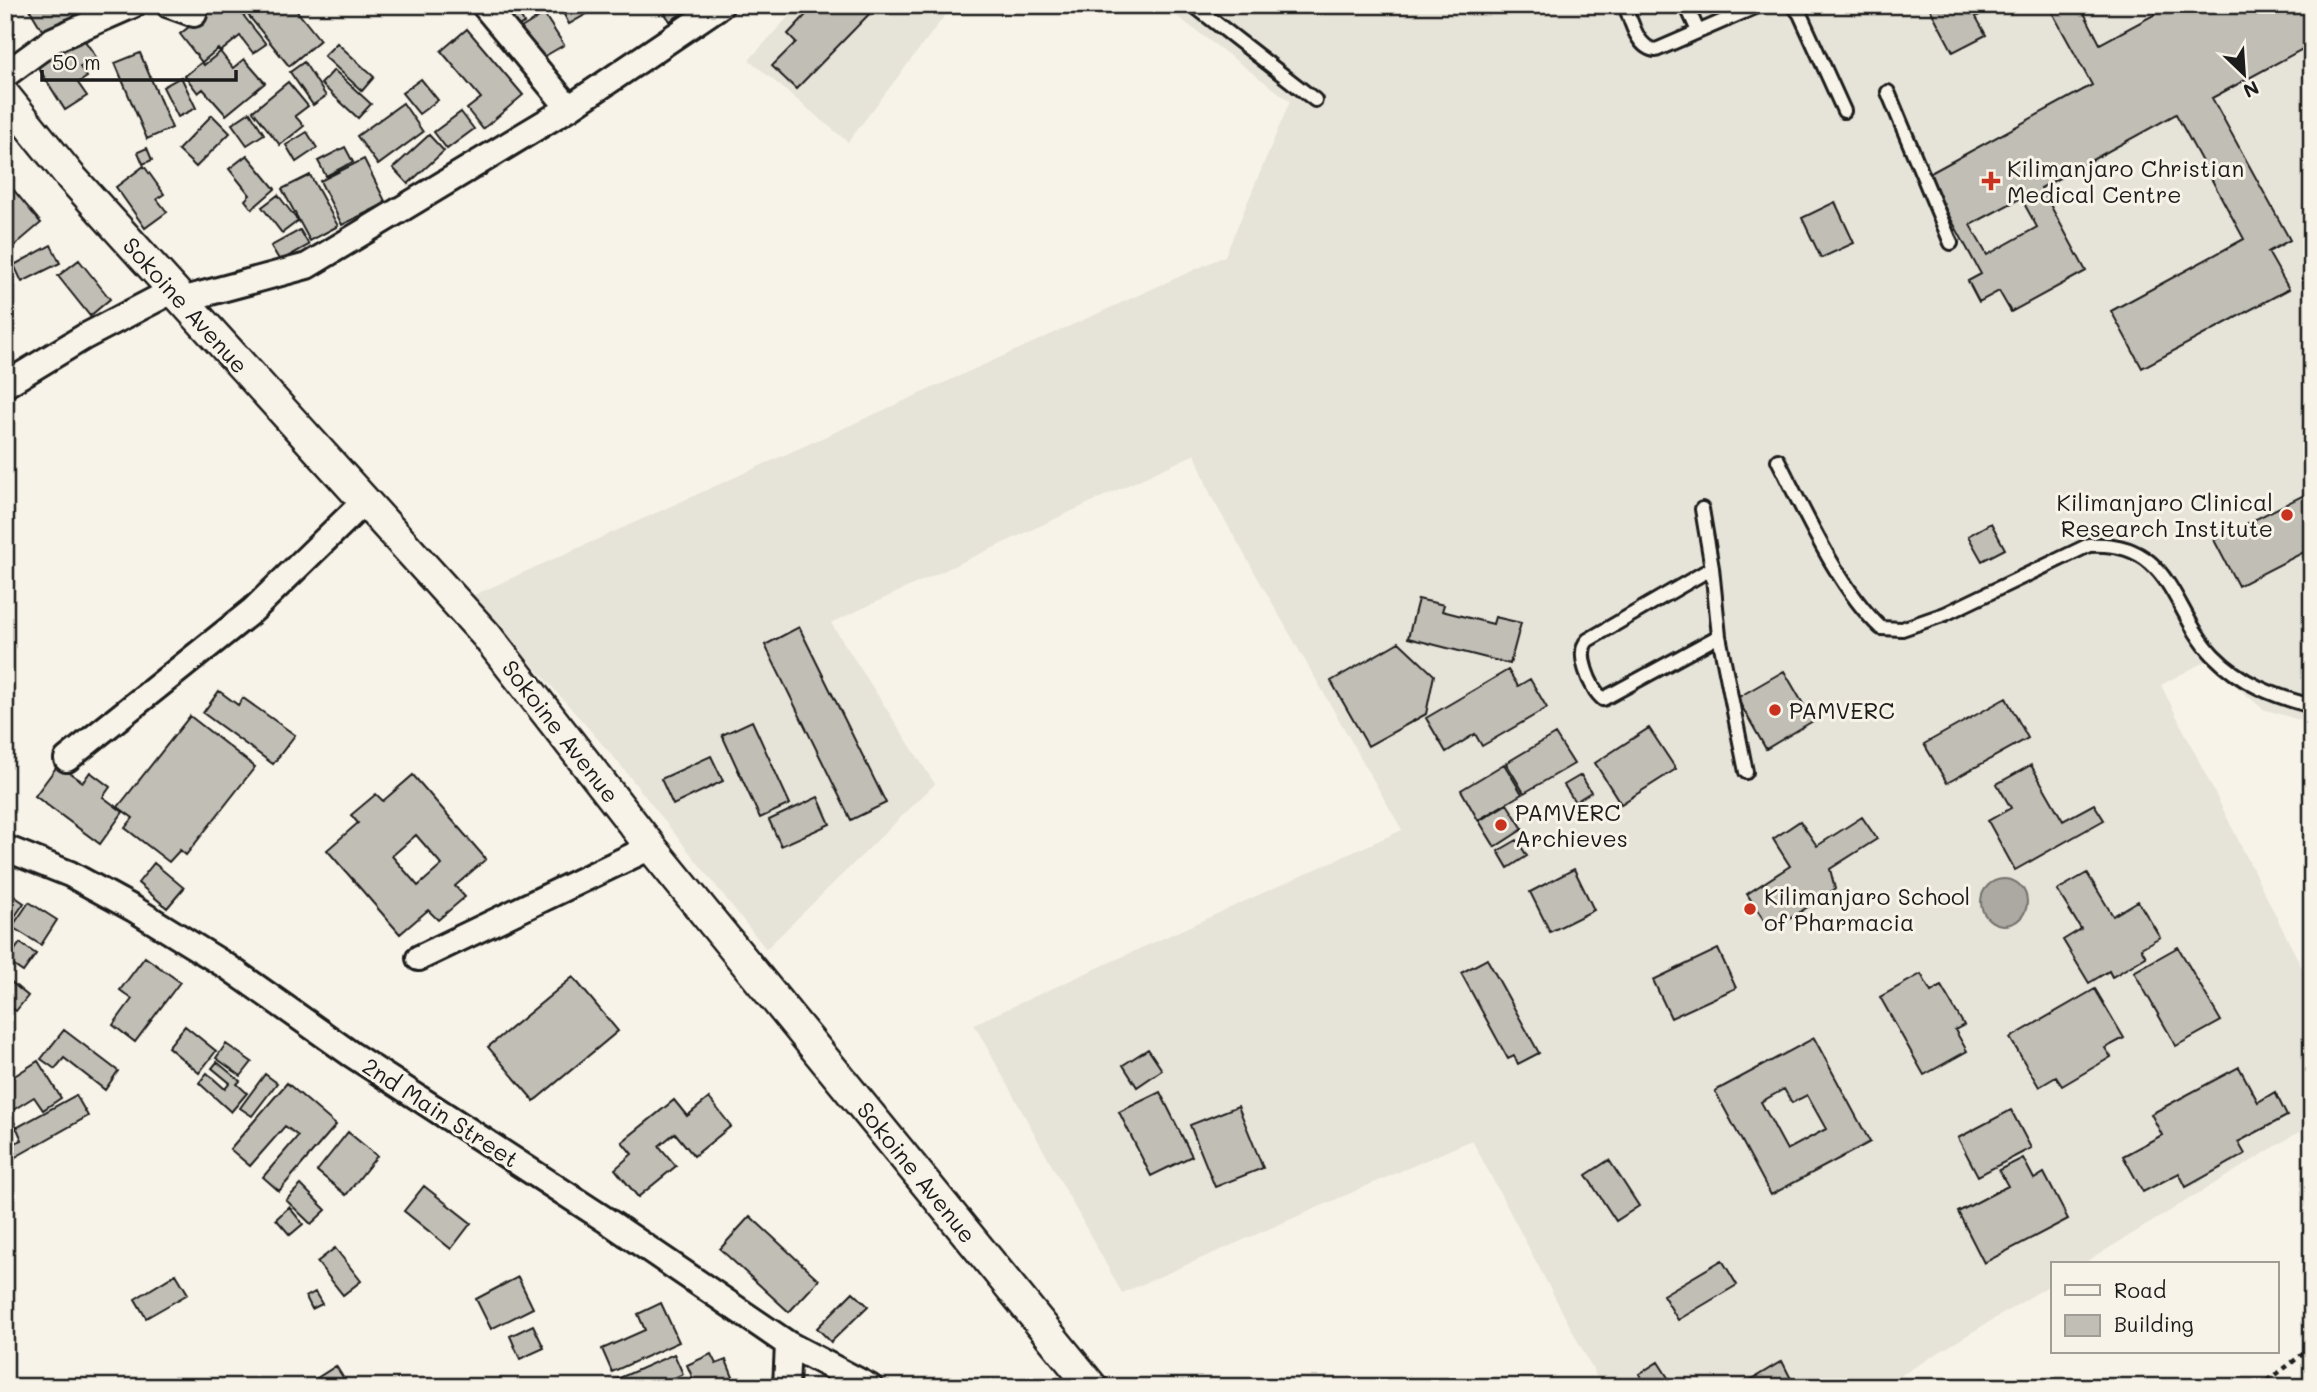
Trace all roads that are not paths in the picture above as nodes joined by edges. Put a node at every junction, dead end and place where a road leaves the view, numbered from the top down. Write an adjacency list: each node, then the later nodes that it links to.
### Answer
1 (133, 5): 12 (street)
2 (169, 5): 10 (street)
3 (484, 5): 16 (street)
4 (721, 5): 16 (street)
5 (1193, 5): 15 (lane)
6 (1625, 5): 11 (lane)
7 (1686, 5): 11 (lane)
8 (1760, 5): 11 (lane)
9 (1793, 5): 17 (lane)
10 (194, 14)
11 (1698, 31)
12 (5, 75)
13 (1888, 92): 18 (lane)
14 (5, 96): 19 (street, Sokoine Avenue)
15 (1315, 100)
16 (569, 108): 19 (street)
17 (1844, 111)
18 (1951, 243)
19 (177, 295): 20 (street); 22 (street, Sokoine Avenue)
20 (5, 385)
21 (1777, 460): 26 (lane)
22 (365, 502): 27 (street); 29 (street, Sokoine Avenue)
23 (1702, 509): 24 (lane)
24 (1712, 568): 25 (lane); 25 (lane)
25 (1718, 636): 28 (lane)
26 (2312, 706)
27 (67, 759)
28 (1745, 772)
29 (652, 847): 31 (street); 35 (street, Sokoine Avenue)
30 (5, 848): 32 (street, 2nd Main Street)
31 (419, 958)
32 (788, 1344): 33 (street); 34 (street, 2nd Main Street)
33 (786, 1387)
34 (870, 1387)
35 (1092, 1387)

